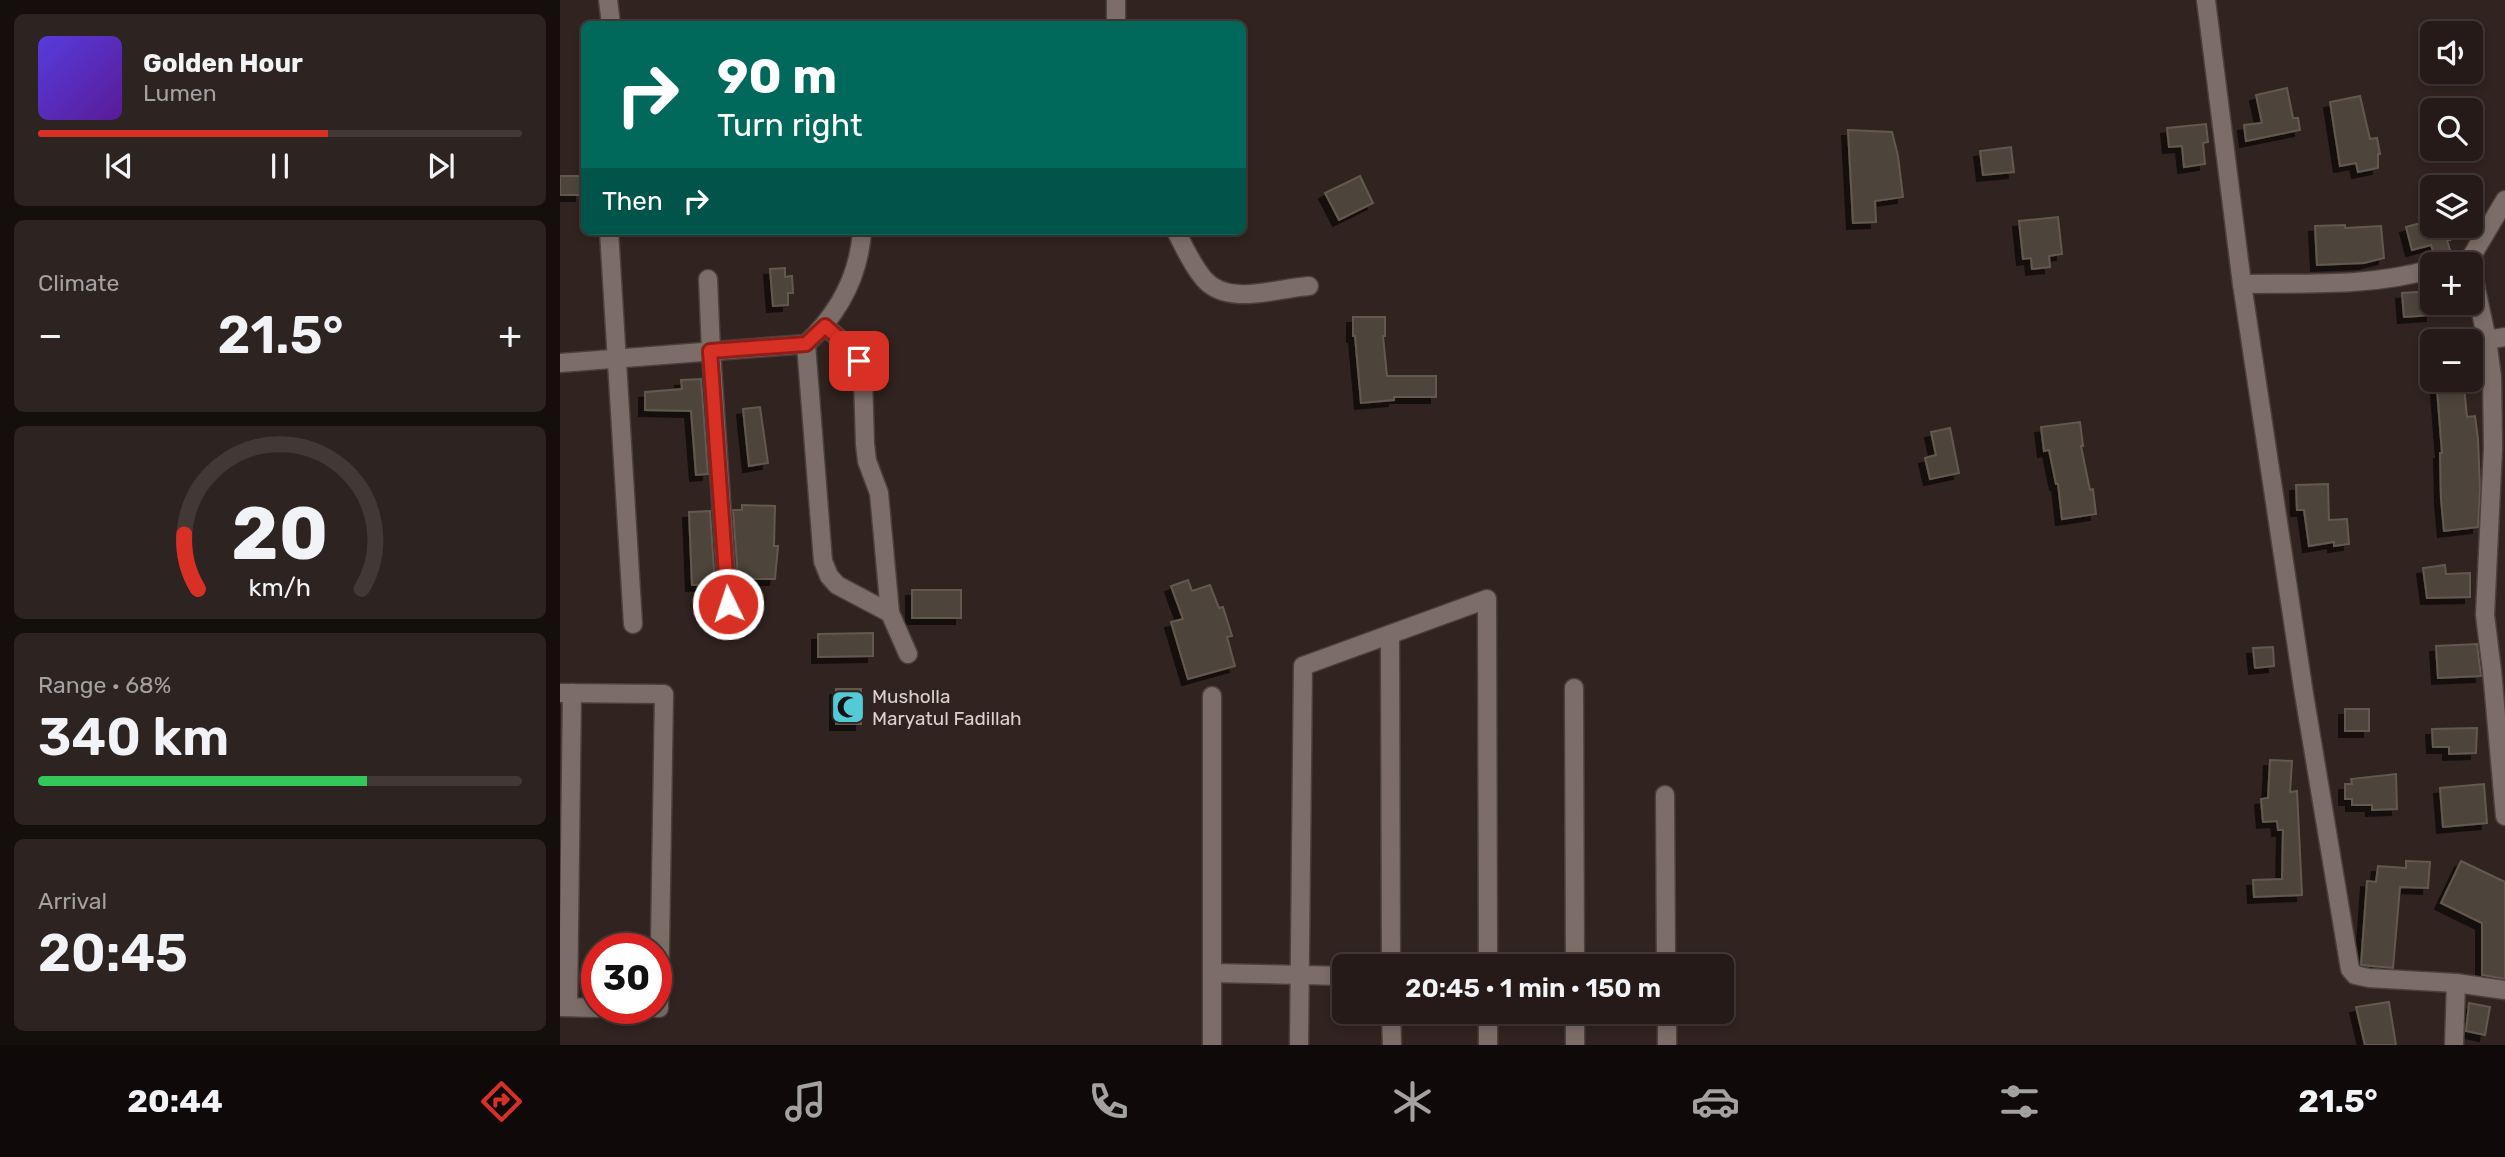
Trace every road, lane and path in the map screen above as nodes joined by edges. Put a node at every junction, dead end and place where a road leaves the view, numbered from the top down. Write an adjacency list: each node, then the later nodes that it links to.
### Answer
1 (608, 0): 4 (street)
2 (1116, 0): 5 (street)
3 (2206, 0): 13 (street)
4 (611, 21)
5 (1116, 21)
6 (2505, 200): 10 (street)
7 (609, 235): 20 (street)
8 (861, 235): 16 (street)
9 (1177, 235): 14 (street)
10 (2476, 252)
11 (2420, 272): 13 (street)
12 (708, 279): 19 (street)
13 (2242, 284): 40 (street)
14 (1309, 286)
15 (2483, 300): 17 (street)
16 (825, 326): 18 (street); 23 (street)
17 (2496, 338): 31 (street)
18 (806, 344): 19 (street); 23 (street)
19 (710, 351): 20 (street); 22 (street)
20 (616, 359): 21 (street); 24 (street)
21 (560, 363)
22 (728, 604)
23 (890, 613): 26 (street)
24 (633, 624)
25 (1390, 635): 33 (street); 34 (street); 38 (street)
26 (908, 654)
27 (1574, 688): 35 (street)
28 (566, 693): 32 (street); 42 (street)
29 (1212, 696): 37 (street)
30 (1665, 795): 36 (street)
31 (2505, 816)
32 (660, 933)
33 (1391, 954)
34 (1488, 954)
35 (1575, 954)
36 (1666, 954)
37 (1212, 973): 38 (street); 47 (street)
38 (1302, 975): 39 (street); 48 (street)
39 (1332, 976)
40 (2456, 983): 41 (street); 53 (street)
41 (2505, 990)
42 (564, 1007)
43 (1391, 1024): 49 (street)
44 (1488, 1024): 50 (street)
45 (1575, 1024): 51 (street)
46 (1667, 1024): 52 (street)
47 (1212, 1045)
48 (1299, 1045)
49 (1392, 1045)
50 (1488, 1045)
51 (1575, 1045)
52 (1667, 1045)
53 (2454, 1045)

